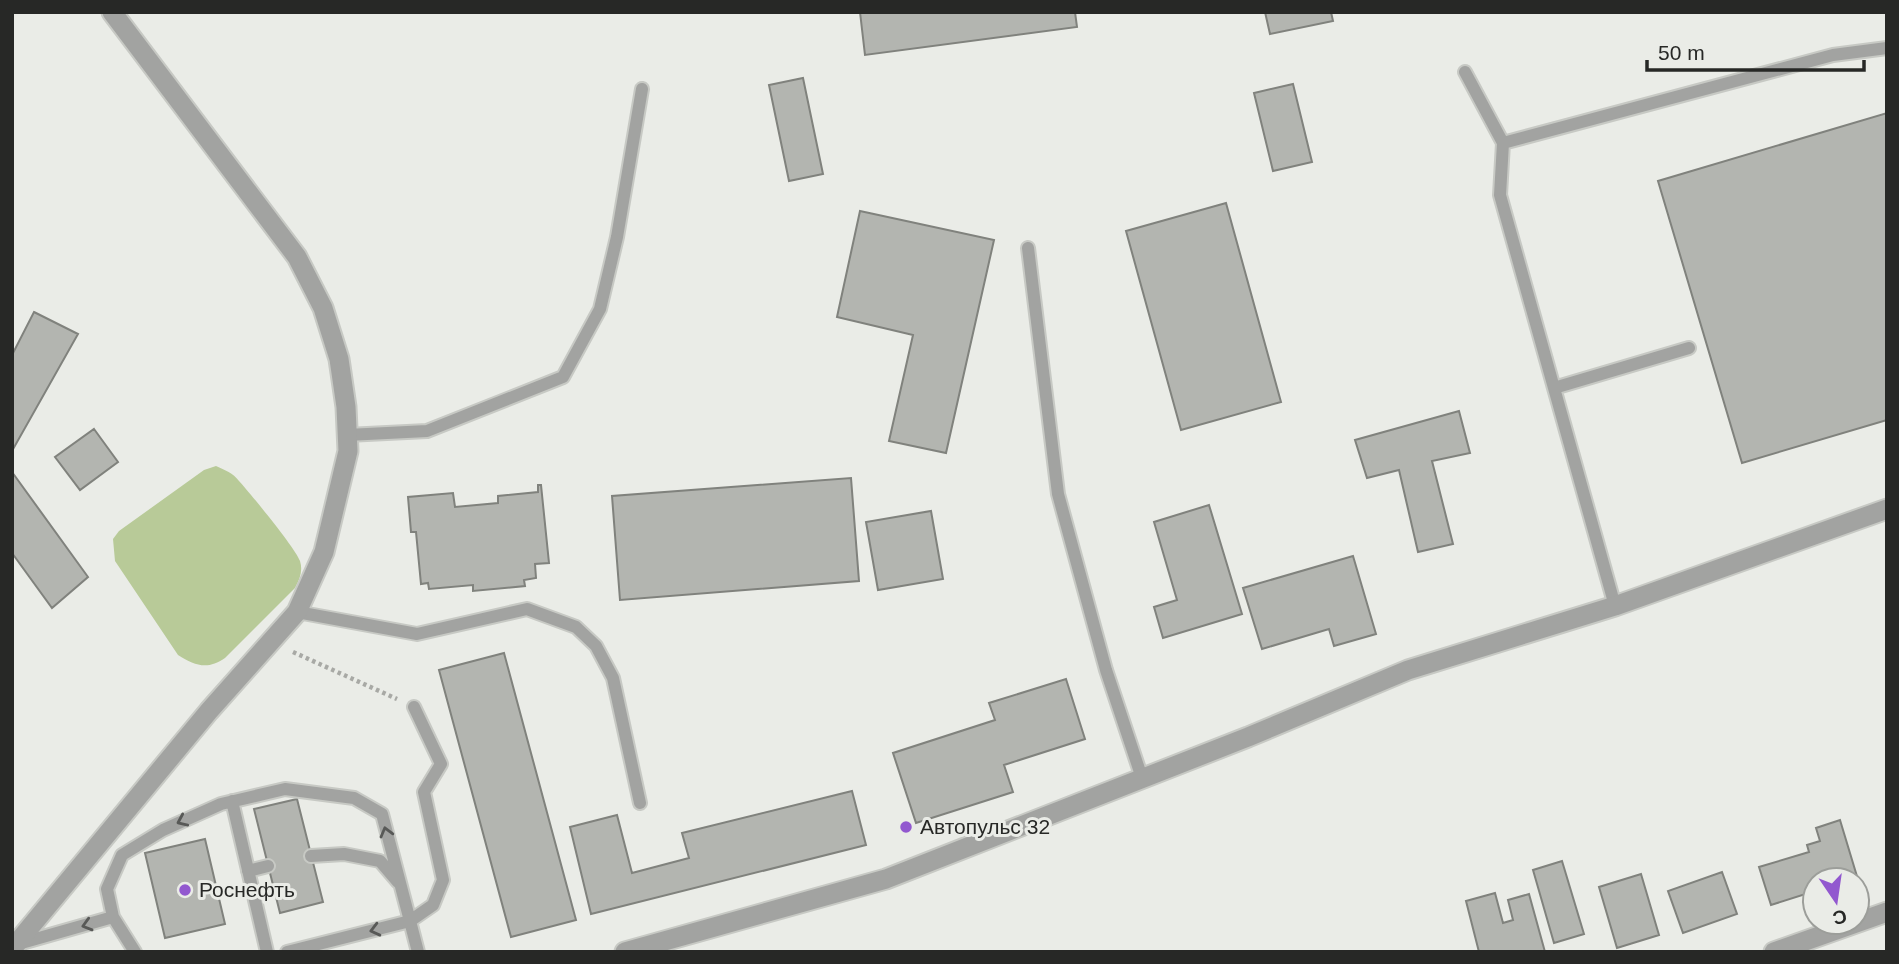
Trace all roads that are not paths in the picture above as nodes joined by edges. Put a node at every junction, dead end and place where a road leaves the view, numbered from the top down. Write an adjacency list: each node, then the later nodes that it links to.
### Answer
1 (112, 12): 9 (street)
2 (1887, 48): 5 (lane)
3 (1465, 72): 5 (lane)
4 (642, 89): 9 (lane)
5 (1503, 143): 8 (lane)
6 (1028, 248): 14 (lane)
7 (1689, 348): 8 (lane)
8 (1554, 388): 11 (lane)
9 (347, 435): 12 (street)
10 (1887, 509): 11 (street)
11 (1615, 606): 14 (street)
12 (297, 612): 16 (lane); 24 (street)
13 (414, 706): 23 (lane)
14 (1142, 778): 29 (street)
15 (232, 801): 19 (lane); 20 (lane, one-way to 15); 22 (lane, one-way to 22)
16 (640, 803)
17 (311, 856): 20 (lane)
18 (268, 866): 19 (lane)
19 (248, 871): 26 (lane)
20 (401, 885): 23 (lane)
21 (1887, 912): 30 (street)
22 (113, 917): 24 (lane, one-way to 24); 25 (lane)
23 (410, 921): 27 (lane, one-way to 27); 28 (lane)
24 (14, 947)
25 (135, 952)
26 (267, 952)
27 (287, 952)
28 (418, 952)
29 (625, 952)
30 (1774, 952)

